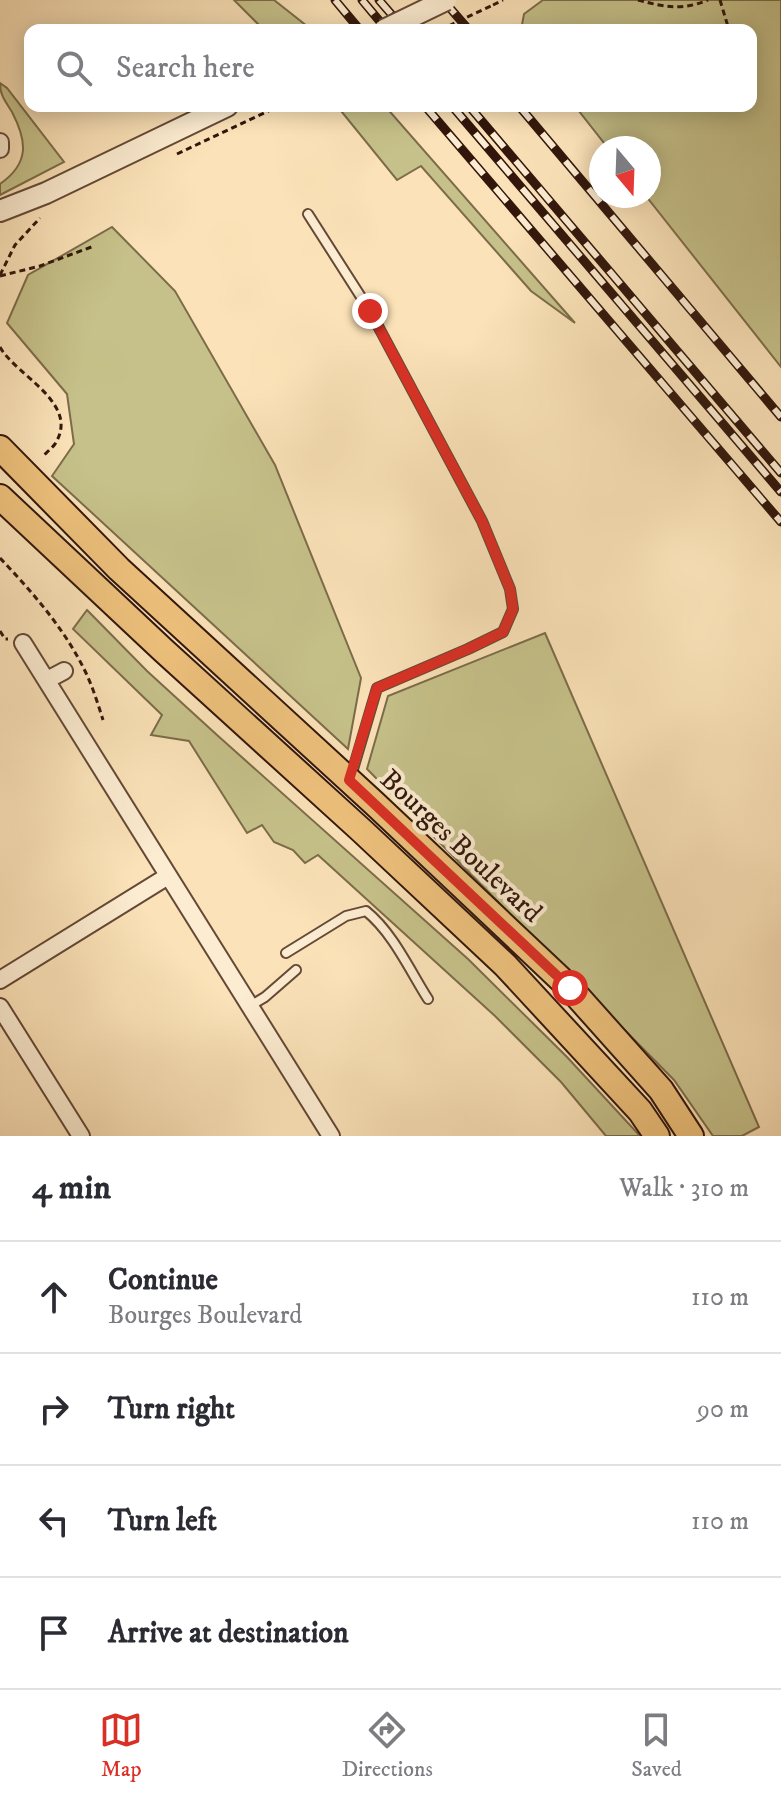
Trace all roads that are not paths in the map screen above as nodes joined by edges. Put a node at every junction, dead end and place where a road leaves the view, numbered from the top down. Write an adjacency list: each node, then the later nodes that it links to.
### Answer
1 (446, 0): 2 (street, bridge)
2 (396, 24)
3 (215, 112): 6 (street)
4 (0, 142): 5 (street)
5 (0, 149)
6 (46, 203): 7 (street); 9 (street)
7 (0, 211)
8 (308, 214): 15 (lane)
9 (0, 225)
10 (0, 448): 15 (main road, Bourges Boulevard)
11 (0, 497): 25 (main road, Bourges Boulevard)
12 (23, 643): 14 (street)
13 (64, 671): 14 (street)
14 (47, 680): 16 (street)
15 (349, 780): 26 (main road, Bourges Boulevard)
16 (168, 876): 19 (street); 21 (street)
17 (286, 953): 20 (lane)
18 (296, 970): 21 (lane)
19 (0, 980)
20 (428, 999)
21 (250, 1006): 24 (street)
22 (0, 1007): 23 (street)
23 (81, 1136)
24 (331, 1136)
25 (657, 1136)
26 (691, 1136)

